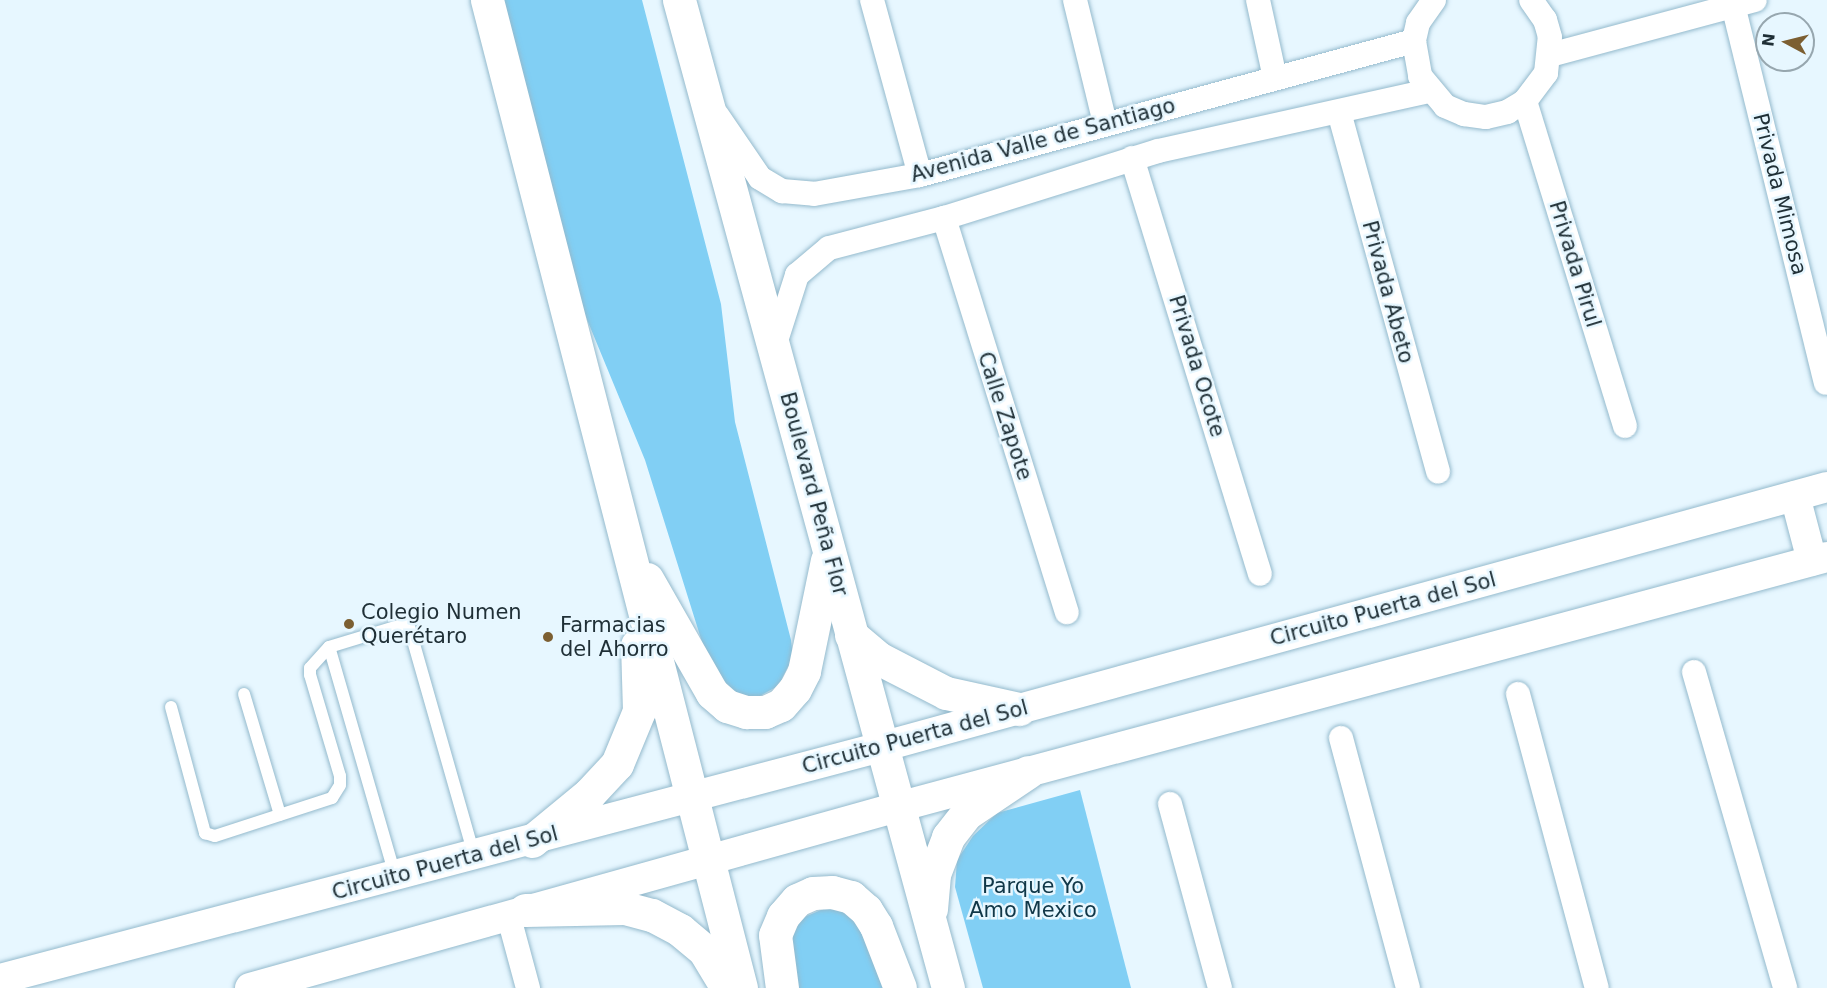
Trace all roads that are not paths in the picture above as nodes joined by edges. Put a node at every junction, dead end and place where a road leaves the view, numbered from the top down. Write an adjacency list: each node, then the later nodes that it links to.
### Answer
1 (487, 0): 26 (main road)
2 (679, 0): 14 (main road, Boulevard Peña Flor)
3 (872, 0): 18 (street)
4 (1075, 0): 16 (street)
5 (1258, 0): 11 (street)
6 (1434, 0): 9 (street)
7 (1540, 2): 10 (street)
8 (1744, 3): 10 (street); 21 (street, Privada Mimosa)
9 (1414, 41): 11 (street, Avenida Valle de Santiago); 12 (street)
10 (1550, 55): 13 (street)
11 (1275, 78): 16 (street, Avenida Valle de Santiago)
12 (1429, 91): 13 (street); 15 (street, Avenida Valle de Santiago)
13 (1525, 101): 22 (street, Privada Pirul)
14 (709, 103): 18 (street, Avenida Valle de Santiago); 20 (main road, Boulevard Peña Flor)
15 (1339, 112): 17 (street, Avenida Valle de Santiago); 23 (street, Privada Abeto)
16 (1105, 123): 18 (street, Avenida Valle de Santiago)
17 (1132, 158): 19 (street, Avenida Valle de Santiago); 29 (street, Privada Ocote)
18 (920, 175)
19 (944, 218): 20 (street, Avenida Valle de Santiago); 30 (street, Calle Zapote)
20 (774, 347): 27 (main road, Boulevard Peña Flor)
21 (1826, 383)
22 (1625, 426)
23 (1438, 472)
24 (1827, 487): 25 (street, Circuito Puerta del Sol)
25 (1795, 496): 28 (street); 37 (street, Circuito Puerta del Sol)
26 (628, 550): 27 (main road); 41 (main road); 45 (main road)
27 (829, 552): 31 (main road, Boulevard Peña Flor)
28 (1820, 559): 40 (street)
29 (1260, 574)
30 (1067, 612)
31 (851, 635): 37 (main road); 39 (main road, Boulevard Peña Flor)
32 (329, 647): 44 (lane); 46 (lane); 48 (lane)
33 (1694, 672): 62 (street)
34 (244, 694): 44 (lane)
35 (1518, 694): 61 (street)
36 (171, 707): 44 (lane)
37 (1019, 709): 39 (street, Circuito Puerta del Sol)
38 (1341, 738): 60 (street)
39 (881, 747): 41 (street, Circuito Puerta del Sol); 43 (main road, Boulevard Peña Flor)
40 (1028, 772): 43 (street); 50 (main road)
41 (692, 798): 45 (street, Circuito Puerta del Sol); 47 (main road)
42 (1170, 804): 59 (street)
43 (898, 807): 47 (street); 50 (main road, Boulevard Peña Flor)
44 (280, 815)
45 (531, 841): 46 (street, Circuito Puerta del Sol)
46 (474, 855): 48 (street, Circuito Puerta del Sol)
47 (708, 861): 49 (street); 55 (main road)
48 (395, 876): 51 (street, Circuito Puerta del Sol)
49 (517, 912): 52 (street); 53 (street); 54 (main road)
50 (929, 922): 58 (main road, Boulevard Peña Flor)
51 (0, 979)
52 (250, 988)
53 (528, 988)
54 (727, 988)
55 (741, 988)
56 (782, 988): 57 (main road)
57 (900, 988)
58 (948, 988)
59 (1220, 988)
60 (1408, 988)
61 (1597, 988)
62 (1785, 988)

